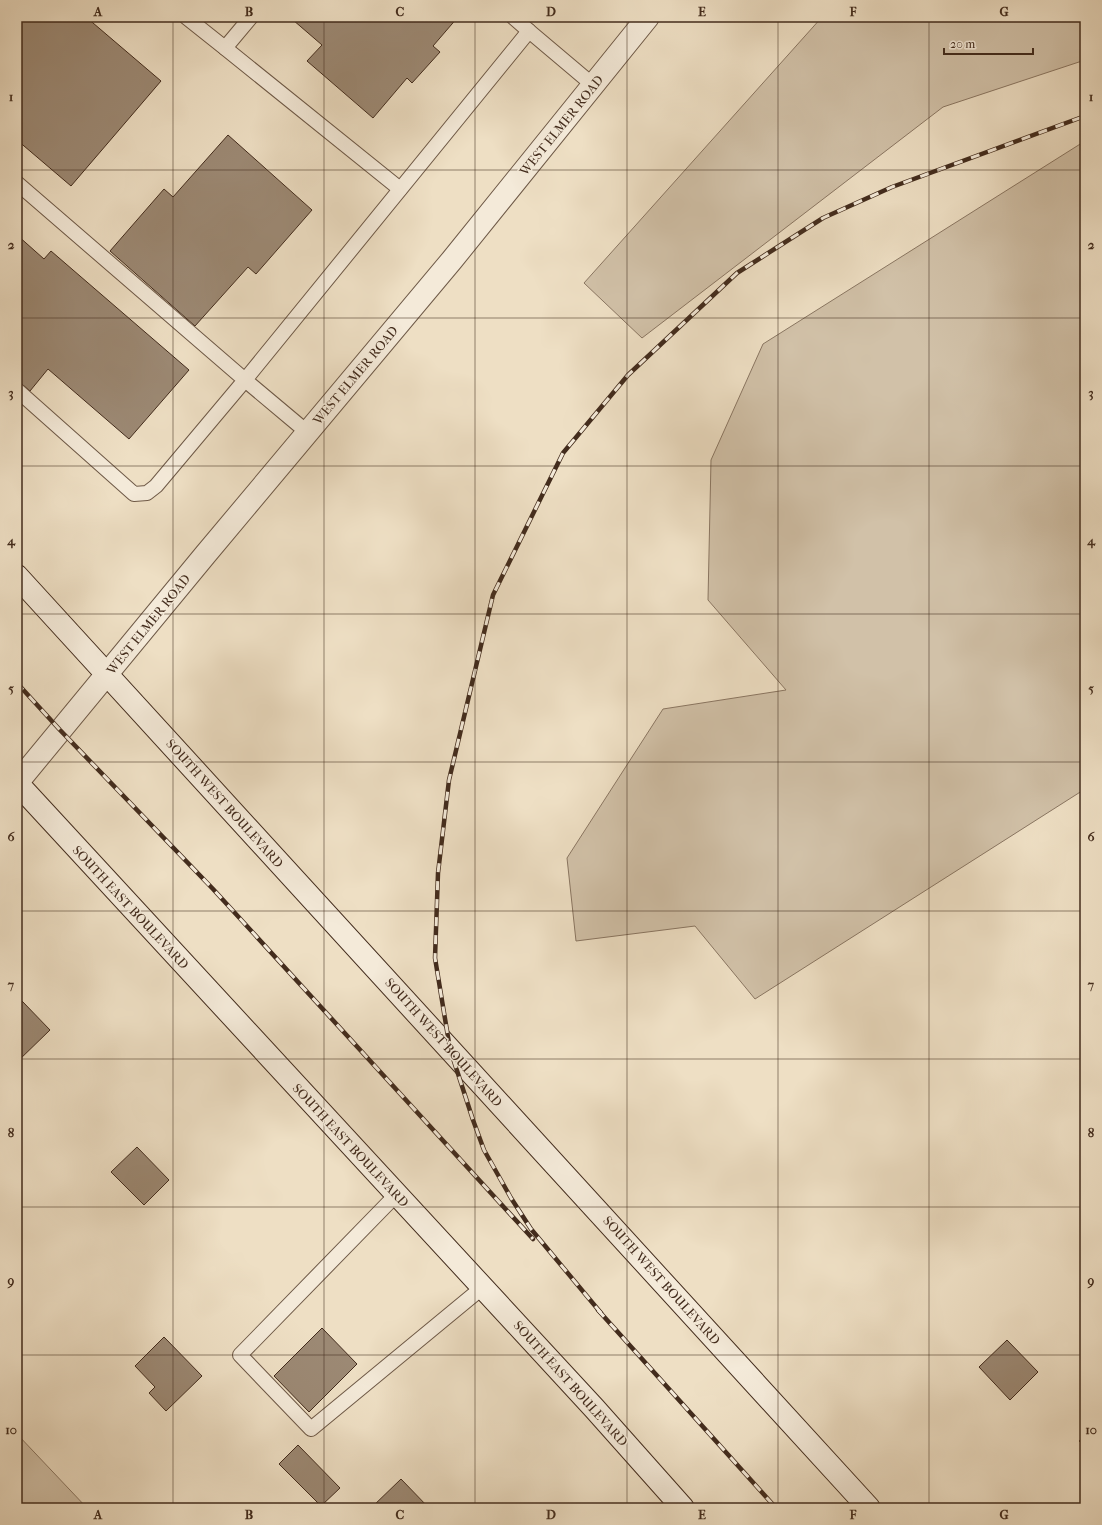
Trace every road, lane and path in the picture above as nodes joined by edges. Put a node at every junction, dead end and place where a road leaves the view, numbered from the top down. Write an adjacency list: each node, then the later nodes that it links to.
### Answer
1 (186, 17): 6 (lane)
2 (251, 17): 6 (lane)
3 (513, 17): 5 (lane)
4 (648, 17): 7 (main road, WEST ELMER ROAD)
5 (529, 31): 7 (lane); 9 (lane)
6 (225, 48): 9 (lane)
7 (593, 85): 12 (main road, WEST ELMER ROAD)
8 (17, 183): 10 (lane)
9 (400, 189): 10 (lane)
10 (245, 380): 11 (lane); 12 (lane)
11 (17, 390)
12 (307, 432): 14 (main road, WEST ELMER ROAD)
13 (17, 576): 14 (main road, SOUTH WEST BOULEVARD)
14 (107, 674): 15 (main road, WEST ELMER ROAD); 19 (main road, SOUTH WEST BOULEVARD)
15 (17, 783): 16 (main road, SOUTH EAST BOULEVARD)
16 (397, 1194): 17 (main road, SOUTH EAST BOULEVARD); 17 (lane)
17 (483, 1288): 18 (main road, SOUTH EAST BOULEVARD)
18 (683, 1508)
19 (869, 1508)

